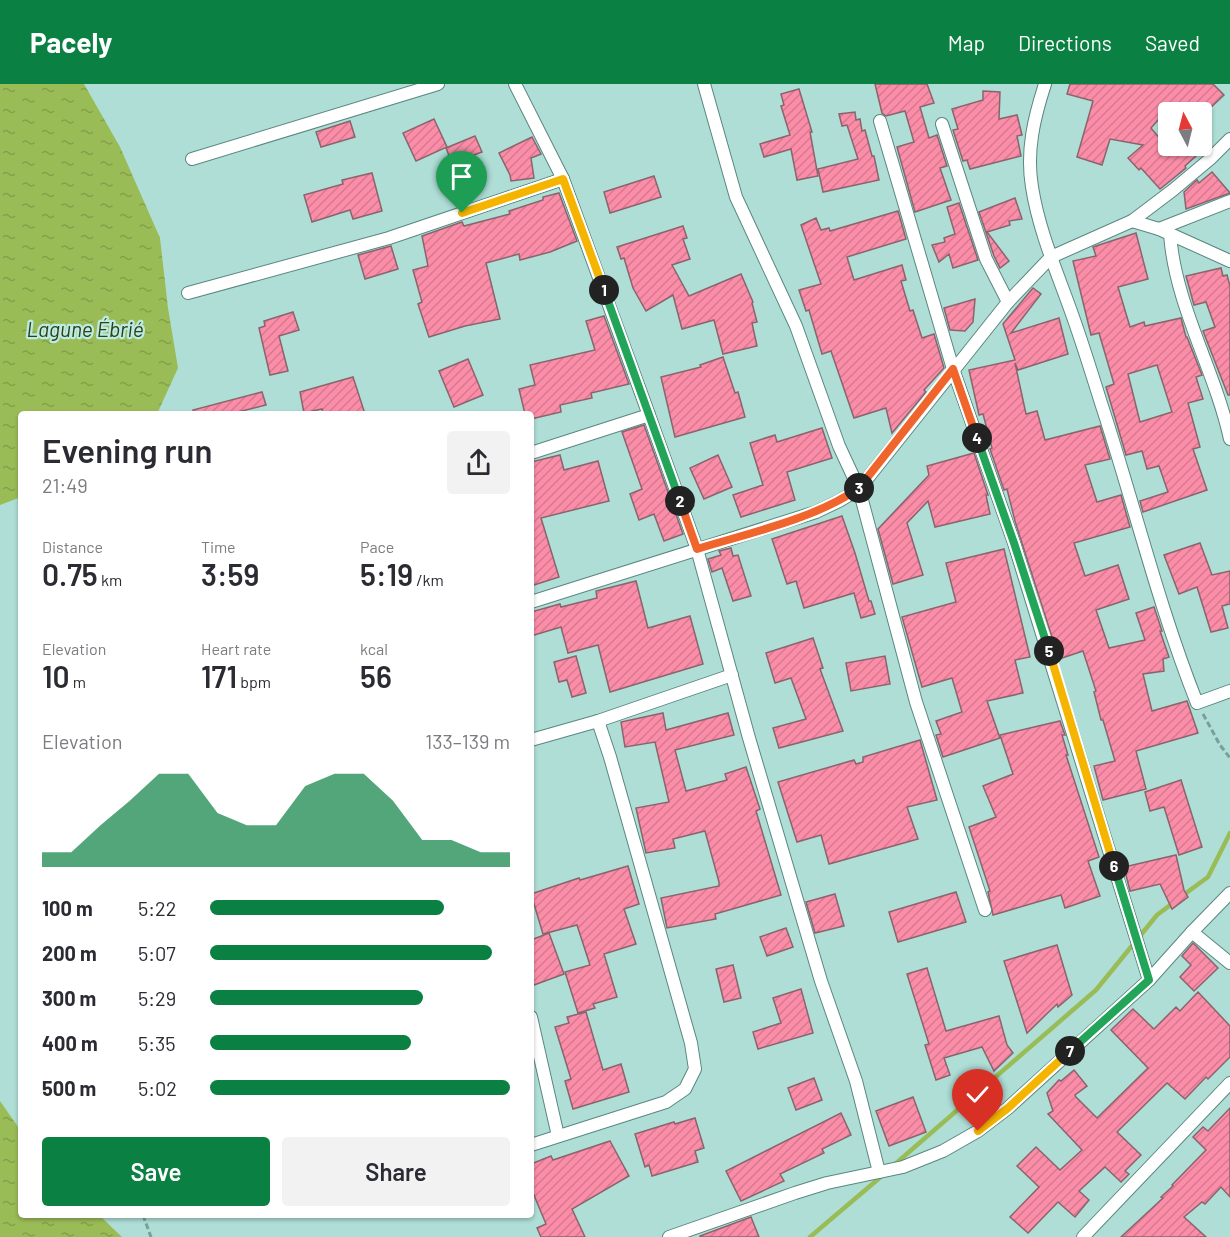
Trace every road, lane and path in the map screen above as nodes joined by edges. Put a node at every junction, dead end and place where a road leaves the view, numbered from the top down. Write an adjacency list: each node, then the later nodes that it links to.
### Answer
1 (438, 84): 8 (street)
2 (515, 84): 9 (street)
3 (704, 84): 21 (street)
4 (1045, 84): 13 (street)
5 (880, 120): 17 (street)
6 (942, 124): 16 (street)
7 (1230, 140): 11 (street)
8 (192, 159)
9 (563, 179): 15 (street); 18 (street)
10 (1230, 201): 12 (street)
11 (1132, 221): 12 (street); 13 (street)
12 (1164, 231): 14 (street); 19 (street)
13 (1051, 257): 16 (street); 26 (street)
14 (1230, 261)
15 (189, 293)
16 (1008, 302): 17 (street)
17 (953, 369): 21 (street); 34 (street)
18 (649, 415): 20 (street); 22 (street)
19 (1230, 439)
20 (534, 452)
21 (859, 489): 22 (street); 31 (street)
22 (697, 549): 23 (street); 24 (street)
23 (534, 601)
24 (732, 675): 27 (street); 39 (street)
25 (1230, 691): 26 (street)
26 (1197, 703): 29 (path)
27 (598, 721): 28 (street); 37 (street)
28 (534, 739)
29 (1230, 759)
30 (1230, 893): 32 (street)
31 (985, 910)
32 (1192, 932): 33 (street); 34 (street)
33 (1230, 963)
34 (1149, 980): 39 (street)
35 (534, 1030): 37 (street)
36 (1230, 1083): 43 (street)
37 (558, 1136): 38 (street)
38 (534, 1144)
39 (879, 1172): 42 (street)
40 (144, 1218): 41 (path)
41 (151, 1237)
42 (669, 1237)
43 (1083, 1237)

